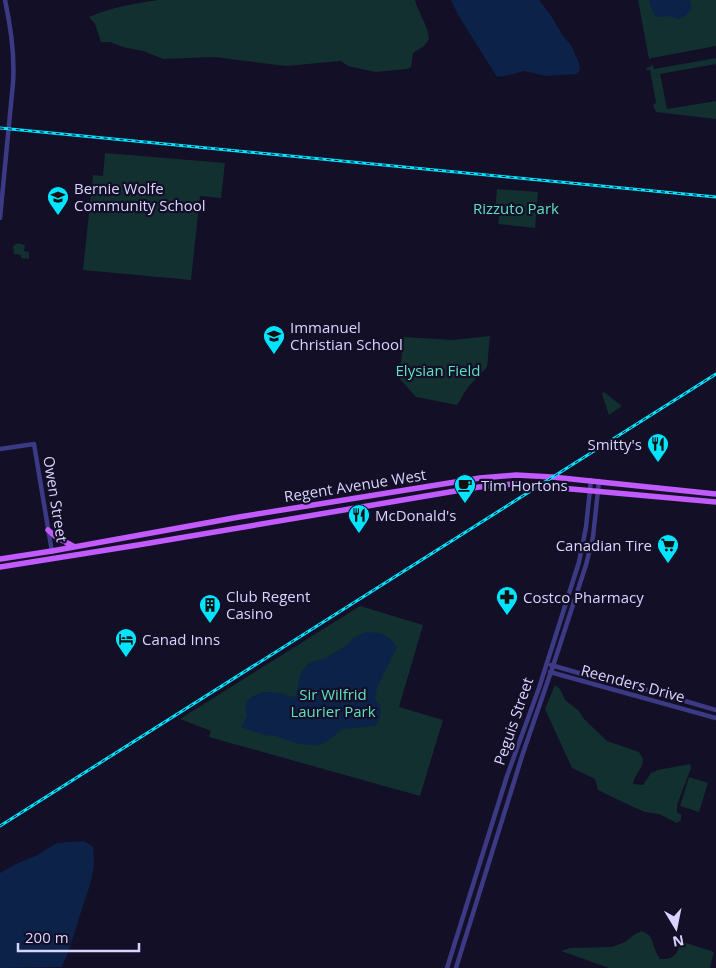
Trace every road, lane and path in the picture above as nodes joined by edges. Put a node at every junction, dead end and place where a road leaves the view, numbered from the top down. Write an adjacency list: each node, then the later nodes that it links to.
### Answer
1 (5, 1): 2 (street)
2 (0, 218)
3 (0, 449): 14 (street, Owen Street)
4 (591, 480): 5 (main road, Regent Avenue West); 6 (main road, Regent Avenue West); 7 (street, Peguis Street)
5 (599, 481): 8 (street, Peguis Street); 10 (main road, Regent Avenue West)
6 (436, 485): 9 (main road); 11 (main road, Regent Avenue West)
7 (590, 490): 8 (main road, Regent Avenue West); 9 (main road, Regent Avenue West); 20 (street, Peguis Street)
8 (598, 491): 12 (main road, Regent Avenue West); 21 (street, Peguis Street)
9 (438, 494): 13 (main road, Regent Avenue West)
10 (716, 494)
11 (336, 501): 13 (main road); 15 (main road, Regent Avenue West)
12 (716, 502)
13 (328, 513): 17 (main road, Regent Avenue West)
14 (48, 530): 15 (main road); 16 (street, Owen Street)
15 (75, 547): 16 (main road, Regent Avenue West)
16 (52, 551): 17 (street, Owen Street); 18 (main road, Regent Avenue West)
17 (53, 558): 19 (main road, Regent Avenue West)
18 (0, 559)
19 (0, 567)
20 (547, 664): 21 (street, Reenders Drive); 22 (street, Peguis Street)
21 (554, 666): 23 (street, Peguis Street); 24 (street, Reenders Drive)
22 (543, 671): 23 (street, Reenders Drive); 26 (street, Peguis Street)
23 (551, 673): 25 (street, Reenders Drive); 27 (street, Peguis Street)
24 (716, 710)
25 (716, 718)
26 (448, 968)
27 (456, 968)

